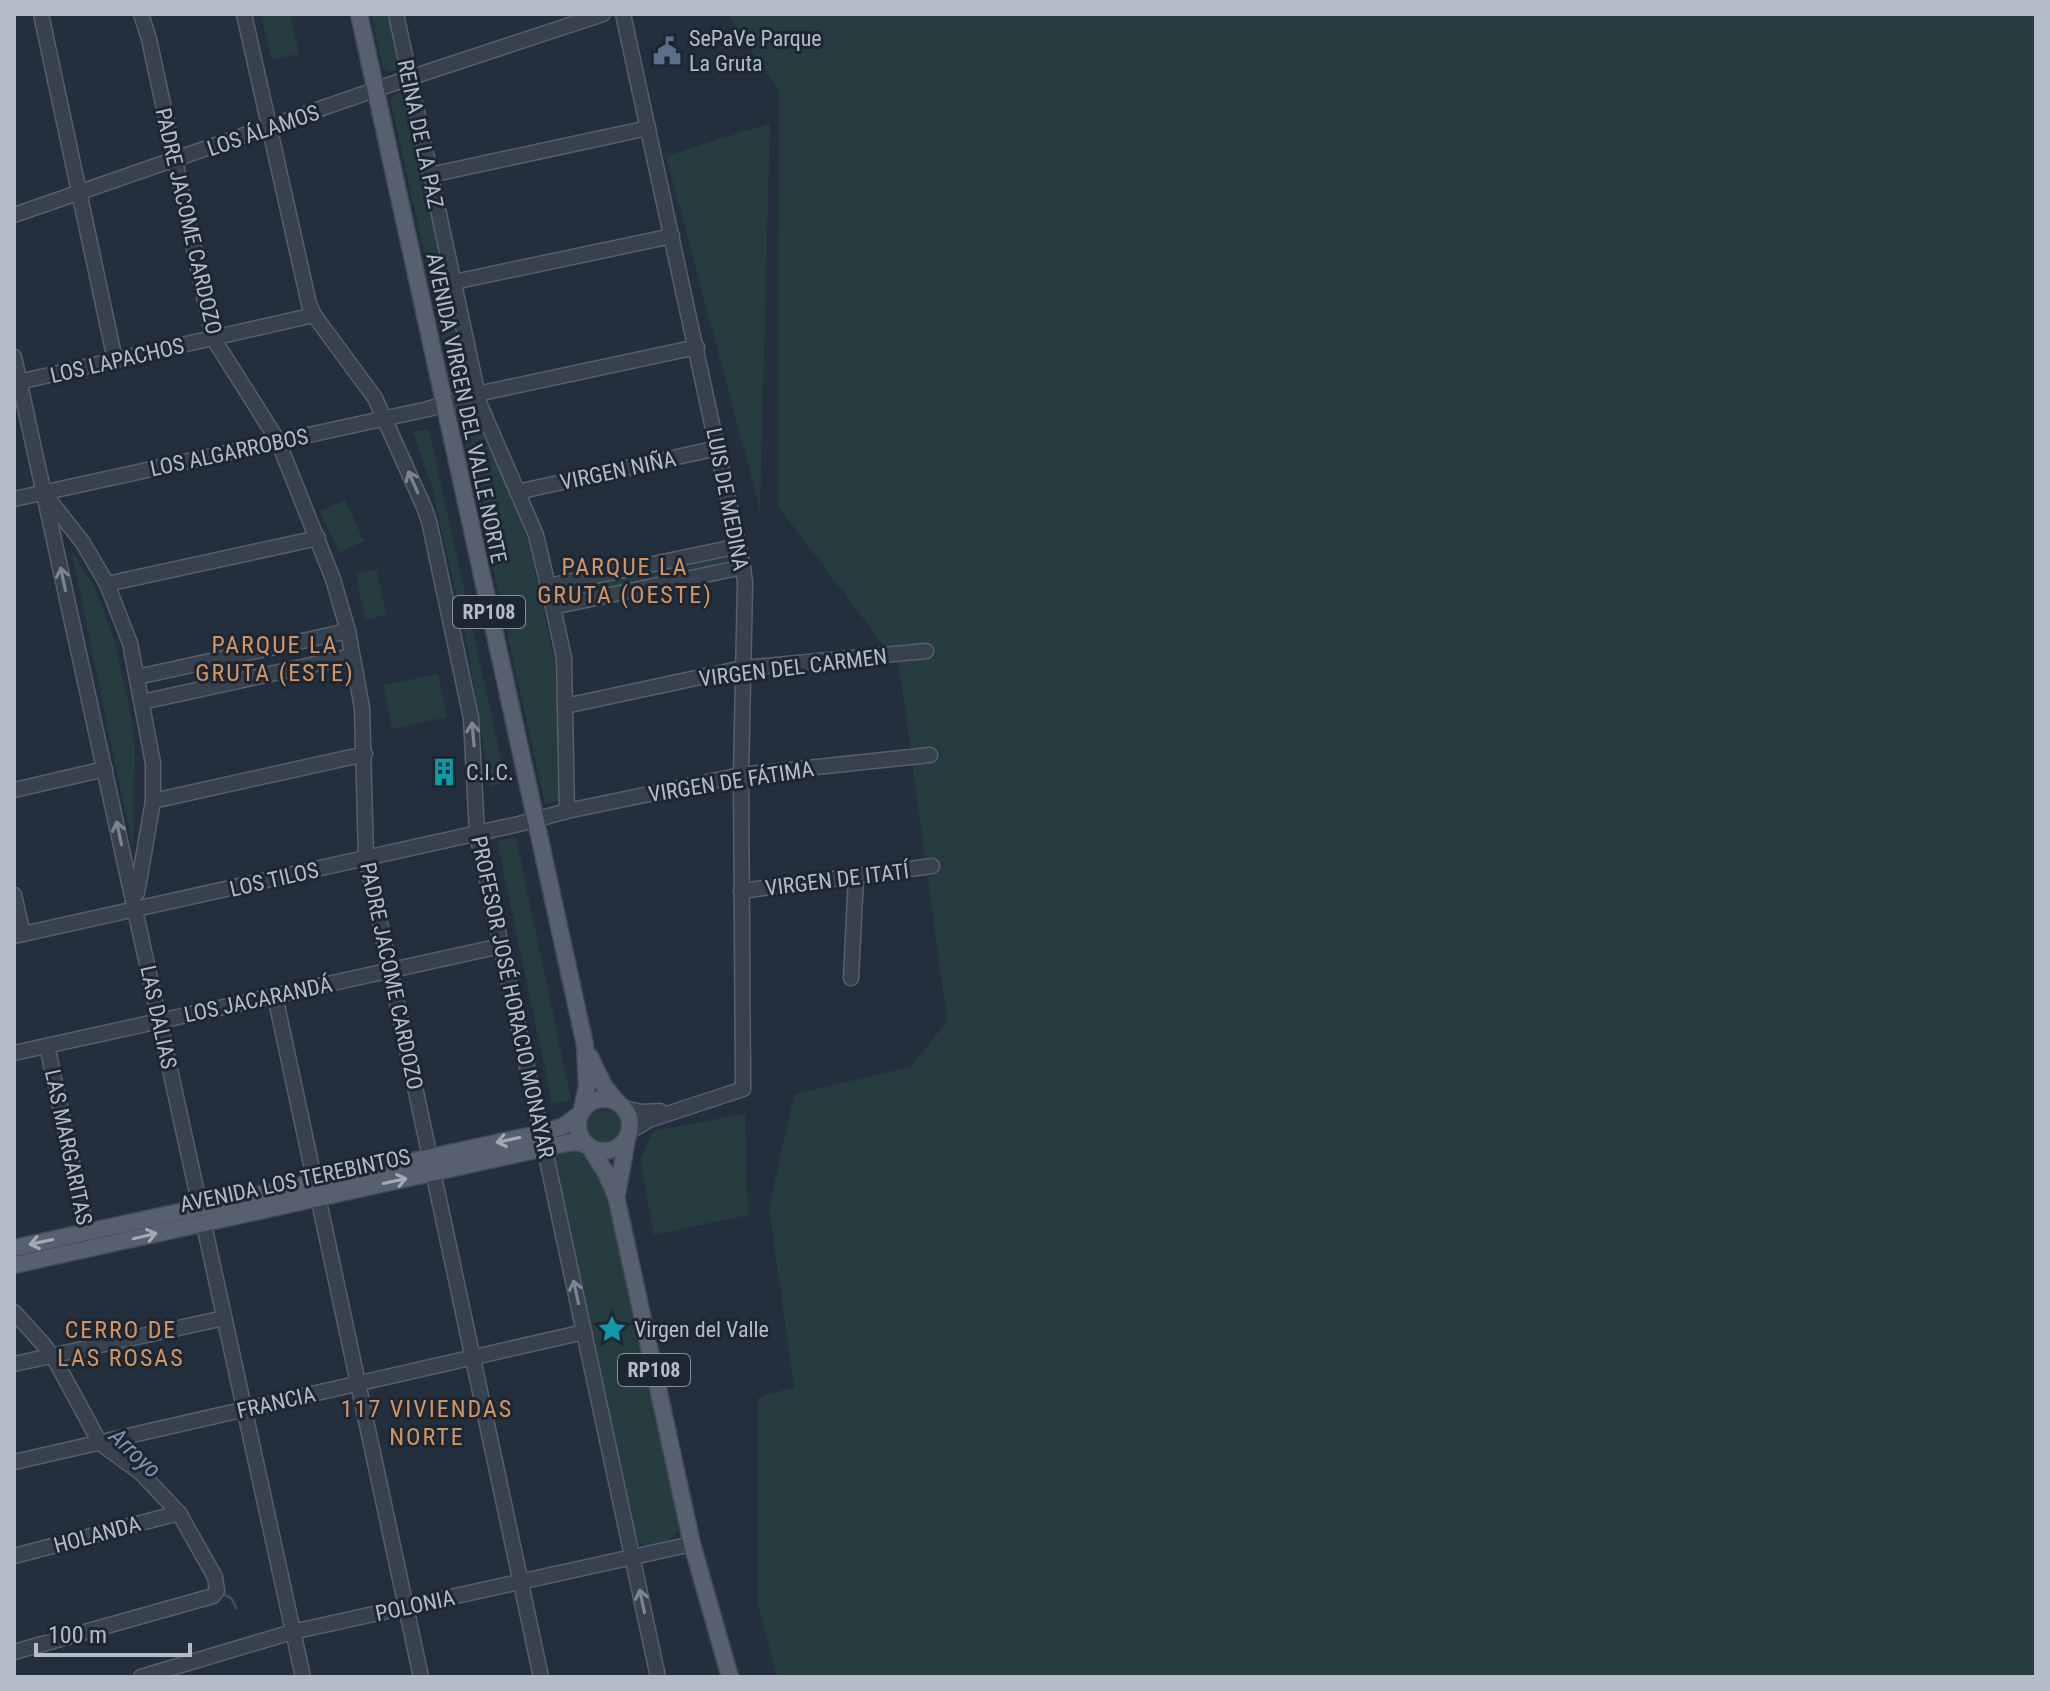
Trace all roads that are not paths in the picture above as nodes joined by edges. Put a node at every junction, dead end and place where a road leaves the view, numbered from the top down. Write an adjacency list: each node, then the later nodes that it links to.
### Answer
1 (41, 14): 14 (street)
2 (141, 14): 12 (street, PADRE JACOME CARDOZO)
3 (244, 14): 10 (street, PROFESOR JOSÉ HORACIO MONAYAR)
4 (359, 14): 9 (main road, AVENIDA VIRGEN DEL VALLE NORTE / RP108)
5 (396, 14): 8 (street, REINA DE LA PAZ)
6 (603, 14): 8 (street, LOS ÁLAMOS)
7 (623, 14): 11 (street, LUIS DE MEDINA)
8 (409, 78): 9 (street, LOS ÁLAMOS); 13 (street, REINA DE LA PAZ)
9 (376, 91): 10 (street, LOS ÁLAMOS); 25 (main road, AVENIDA VIRGEN DEL VALLE NORTE / RP108)
10 (270, 128): 12 (street, LOS ÁLAMOS); 18 (street, PROFESOR JOSÉ HORACIO MONAYAR)
11 (648, 128): 13 (street); 16 (street, LUIS DE MEDINA)
12 (174, 160): 14 (street, LOS ÁLAMOS); 19 (street, PADRE JACOME CARDOZO)
13 (430, 175): 17 (street, REINA DE LA PAZ)
14 (80, 192): 15 (street, LOS ÁLAMOS); 22 (street)
15 (14, 215)
16 (672, 236): 17 (street); 20 (street, LUIS DE MEDINA)
17 (454, 282): 24 (street, REINA DE LA PAZ)
18 (314, 315): 19 (street, LOS LAPACHOS); 26 (street, PROFESOR JOSÉ HORACIO MONAYAR)
19 (213, 338): 22 (street, LOS LAPACHOS); 27 (street, PADRE JACOME CARDOZO)
20 (697, 347): 24 (street, LOS ALGARROBOS); 28 (street, LUIS DE MEDINA)
21 (14, 357): 23 (street, LAS DALIAS)
22 (115, 360): 23 (street, LOS LAPACHOS)
23 (17, 382): 29 (street, LAS DALIAS)
24 (477, 394): 25 (street, LOS ALGARROBOS); 30 (street, REINA DE LA PAZ)
25 (444, 405): 26 (street, LOS ALGARROBOS); 52 (main road, AVENIDA VIRGEN DEL VALLE NORTE / RP108)
26 (385, 418): 27 (street, LOS ALGARROBOS); 53 (street, PROFESOR JOSÉ HORACIO MONAYAR, one-way to 26)
27 (278, 441): 29 (street, LOS ALGARROBOS); 32 (street, PADRE JACOME CARDOZO)
28 (718, 448): 30 (street, VIRGEN NIÑA); 33 (street, LUIS DE MEDINA)
29 (44, 492): 31 (street, LOS ALGARROBOS); 35 (street); 47 (street, LAS DALIAS, one-way to 29)
30 (517, 492): 36 (street, REINA DE LA PAZ)
31 (14, 499)
32 (318, 538): 35 (street); 38 (street, PADRE JACOME CARDOZO)
33 (739, 546): 34 (street, LUIS DE MEDINA); 36 (street)
34 (743, 567): 37 (street); 41 (street, LUIS DE MEDINA)
35 (107, 584): 42 (street)
36 (548, 586): 37 (street, REINA DE LA PAZ)
37 (553, 607): 44 (street, REINA DE LA PAZ)
38 (348, 631): 40 (street, PADRE JACOME CARDOZO); 42 (street)
39 (926, 651): 41 (street, VIRGEN DEL CARMEN)
40 (352, 656): 43 (street); 45 (street, PADRE JACOME CARDOZO)
41 (743, 668): 44 (street, VIRGEN DEL CARMEN); 48 (street, LUIS DE MEDINA)
42 (137, 677): 43 (street)
43 (142, 702): 50 (street)
44 (565, 706): 51 (street, REINA DE LA PAZ)
45 (365, 754): 50 (street); 54 (street, PADRE JACOME CARDOZO)
46 (930, 755): 48 (street, VIRGEN DE FÁTIMA)
47 (105, 769): 49 (street); 59 (street, LAS DALIAS, one-way to 47)
48 (741, 775): 51 (street, VIRGEN DE FÁTIMA); 57 (street, LUIS DE MEDINA)
49 (14, 790)
50 (153, 801): 59 (street)
51 (567, 811): 52 (street, VIRGEN DE FÁTIMA)
52 (534, 820): 53 (street, LOS TILOS); 66 (main road, AVENIDA VIRGEN DEL VALLE NORTE / RP108)
53 (477, 834): 54 (street, LOS TILOS); 61 (street, PROFESOR JOSÉ HORACIO MONAYAR)
54 (366, 858): 59 (street, LOS TILOS); 62 (street, PADRE JACOME CARDOZO)
55 (932, 866): 56 (street, VIRGEN DE ITATÍ)
56 (856, 876): 57 (street, VIRGEN DE ITATÍ); 63 (street)
57 (741, 891): 70 (street, LUIS DE MEDINA)
58 (14, 895): 60 (street)
59 (136, 909): 60 (street, LOS TILOS); 65 (street, LAS DALIAS)
60 (18, 935)
61 (501, 946): 62 (street, LOS JACARANDÁ); 73 (street, PROFESOR JOSÉ HORACIO MONAYAR)
62 (390, 970): 64 (street, LOS JACARANDÁ); 75 (street, PADRE JACOME CARDOZO)
63 (851, 978)
64 (275, 996): 65 (street, LOS JACARANDÁ); 76 (street)
65 (160, 1021): 67 (street, LOS JACARANDÁ); 78 (street, LAS DALIAS)
66 (585, 1045): 69 (main road, AVENIDA VIRGEN DEL VALLE NORTE / RP108); 71 (main road, AVENIDA VIRGEN DEL VALLE NORTE / RP108)
67 (47, 1046): 68 (street, LOS JACARANDÁ); 79 (street, LAS MARGARITAS)
68 (14, 1053)
69 (620, 1106): 70 (street); 71 (main road); 72 (main road, RP108)
70 (684, 1108): 72 (street)
71 (581, 1112): 73 (main road, AVENIDA LOS TEREBINTOS); 74 (main road, RP108)
72 (628, 1134): 74 (main road); 77 (main road, RP108)
73 (543, 1140): 74 (main road, AVENIDA LOS TEREBINTOS); 75 (main road, AVENIDA LOS TEREBINTOS); 84 (street, PROFESOR JOSÉ HORACIO MONAYAR, one-way to 73)
74 (588, 1147): 77 (main road, RP108)
75 (431, 1165): 76 (main road, AVENIDA LOS TEREBINTOS); 86 (street, PADRE JACOME CARDOZO)
76 (317, 1190): 78 (main road, AVENIDA LOS TEREBINTOS); 88 (street)
77 (616, 1196): 93 (main road, RP108)
78 (201, 1215): 79 (main road, AVENIDA LOS TEREBINTOS); 83 (street, LAS DALIAS)
79 (89, 1240): 80 (main road, AVENIDA LOS TEREBINTOS, one-way to 80); 81 (main road, AVENIDA LOS TEREBINTOS)
80 (14, 1248)
81 (14, 1265)
82 (14, 1312): 85 (street)
83 (224, 1318): 85 (street); 89 (street, LAS DALIAS)
84 (584, 1332): 86 (street, FRANCIA); 95 (street, PROFESOR JOSÉ HORACIO MONAYAR)
85 (53, 1356): 87 (street); 90 (street)
86 (473, 1357): 88 (street, FRANCIA); 96 (street, PADRE JACOME CARDOZO)
87 (14, 1364)
88 (358, 1383): 89 (street, FRANCIA); 97 (street)
89 (243, 1409): 90 (street, FRANCIA); 98 (street, LAS DALIAS)
90 (100, 1443): 91 (street, FRANCIA); 92 (street)
91 (14, 1462)
92 (179, 1513): 94 (street, HOLANDA); 99 (street)
93 (692, 1544): 95 (street, POLONIA); 105 (main road, RP108)
94 (14, 1556)
95 (633, 1557): 96 (street, POLONIA); 104 (street, PROFESOR JOSÉ HORACIO MONAYAR, one-way to 95)
96 (521, 1581): 97 (street, POLONIA); 103 (street, PADRE JACOME CARDOZO)
97 (406, 1607): 98 (street, POLONIA); 102 (street)
98 (292, 1632): 100 (street, POLONIA); 101 (street, LAS DALIAS)
99 (14, 1652)
100 (141, 1677)
101 (303, 1677)
102 (421, 1677)
103 (541, 1677)
104 (658, 1677)
105 (730, 1677)

